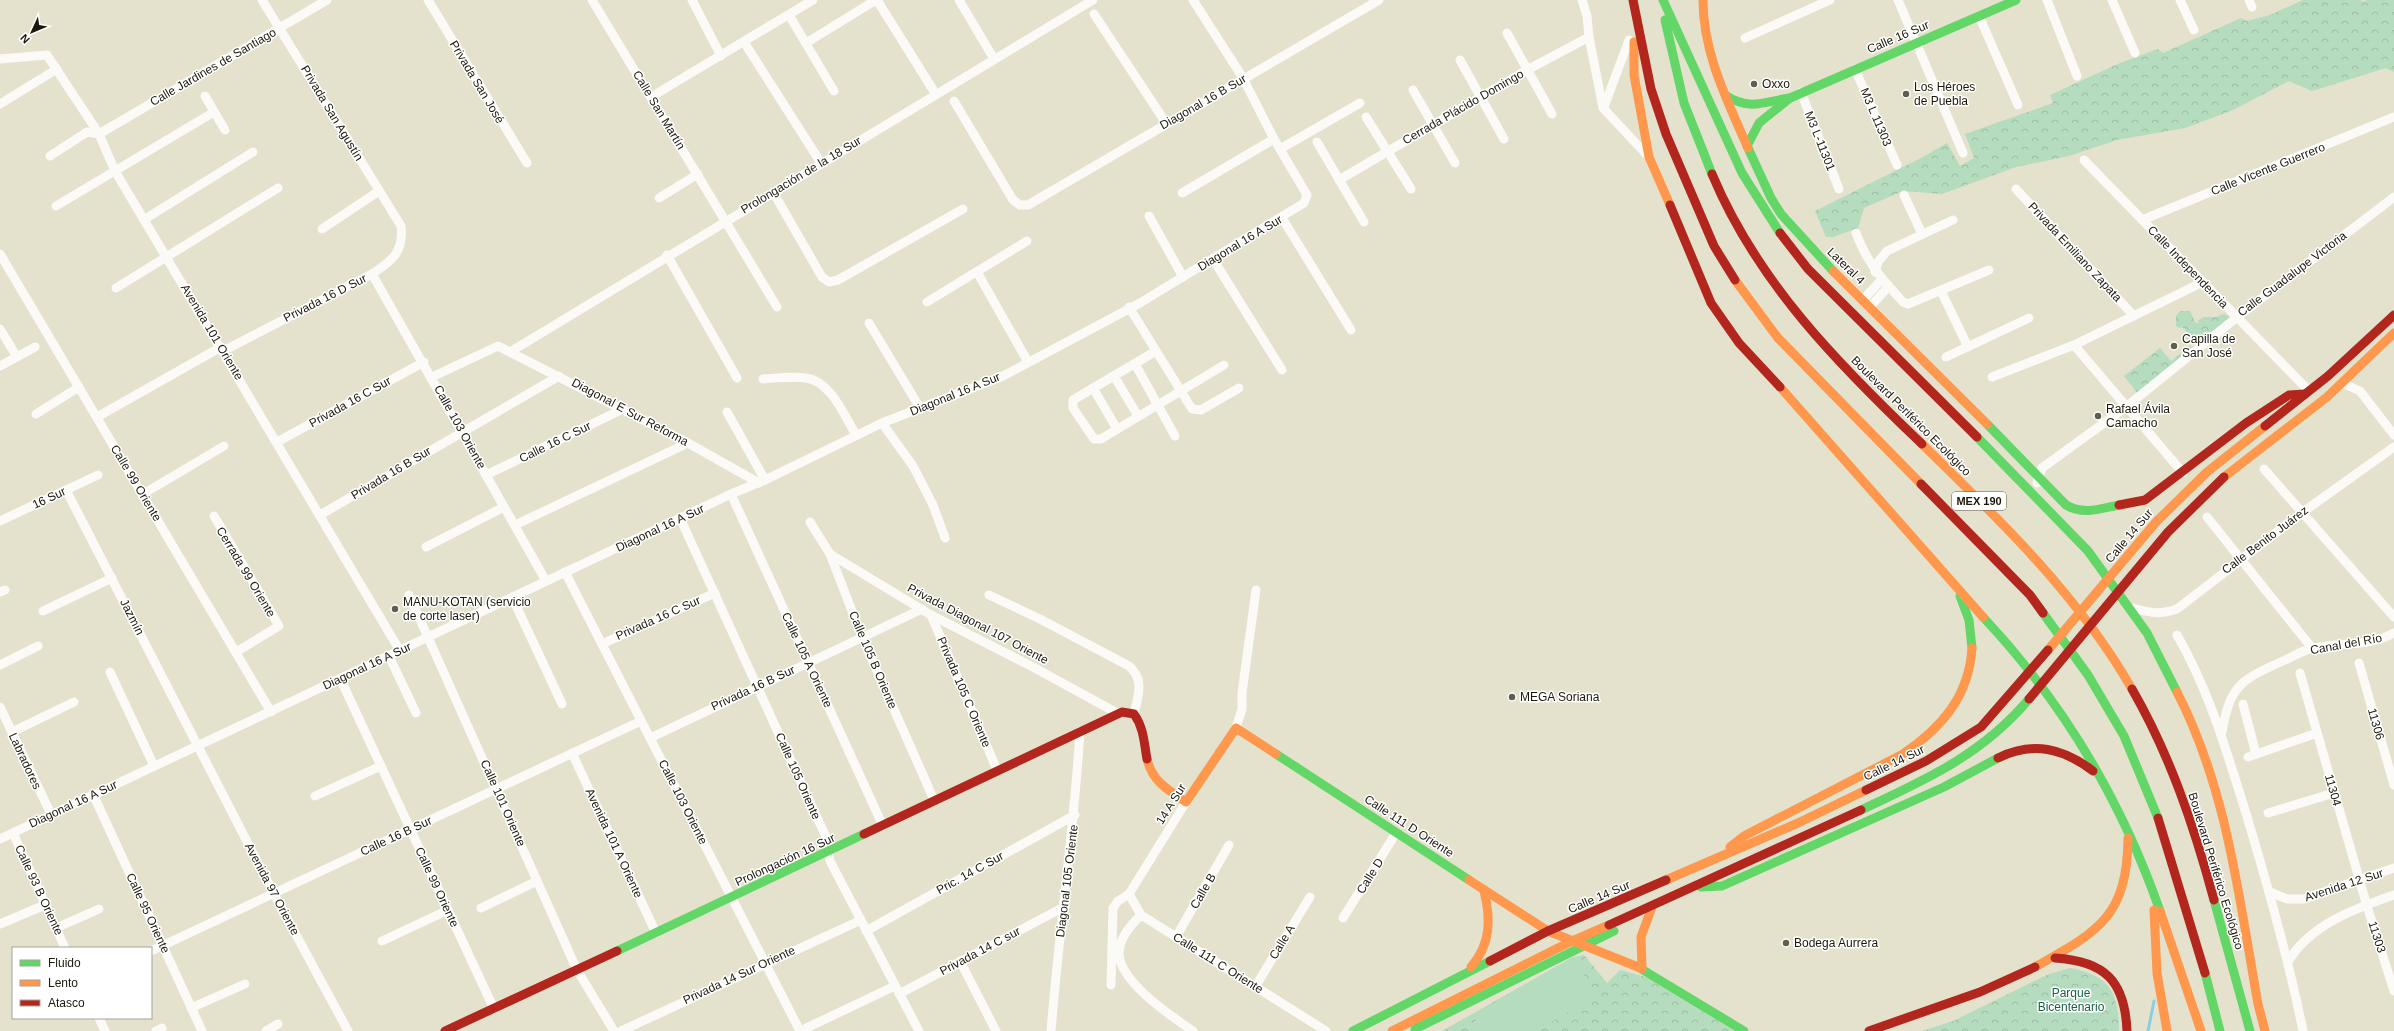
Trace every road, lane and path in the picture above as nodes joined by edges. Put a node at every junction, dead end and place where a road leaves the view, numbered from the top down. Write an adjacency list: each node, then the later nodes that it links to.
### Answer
1 (262, 0): 27 (street, Privada San Agustín)
2 (327, 0): 27 (street, Calle Jardines de Santiago)
3 (428, 0): 80 (street, Privada San José)
4 (592, 0): 52 (street, Calle San Martín)
5 (692, 0): 36 (street)
6 (813, 0): 24 (street)
7 (876, 0): 34 (street); 48 (street)
8 (959, 0): 38 (street)
9 (1093, 0): 38 (street, Prolongación de la 18 Sur)
10 (1193, 0): 44 (street)
11 (1379, 0): 44 (street, Diagonal 16 B Sur)
12 (1582, 0): 30 (street)
13 (1622, 0): 22 (street)
14 (1662, 0): 165 (main road); 352 (main road, Boulevard Periférico Ecológico / MEX 190)
15 (1703, 0): 49 (main road, Lateral 4)
16 (1830, 0): 31 (street)
17 (1898, 0): 33 (street)
18 (2016, 0): 25 (main road, Calle 16 Sur)
19 (2047, 0): 43 (street)
20 (2112, 0): 35 (street)
21 (2180, 0): 28 (street)
22 (1633, 2): 26 (main road, MEX 190)
23 (1094, 14): 65 (street)
24 (789, 15): 32 (street); 34 (street)
25 (1979, 16): 33 (main road, Calle 16 Sur); 57 (street)
26 (1636, 20): 59 (street); 78 (main road); 351 (main road, MEX 190)
27 (280, 28): 68 (street, Calle Jardines de Santiago); 91 (street, Privada San Agustín)
28 (2194, 30)
29 (1507, 33): 42 (street)
30 (1589, 38): 42 (street, Cerrada Plácido Domingo); 59 (street)
31 (1745, 38)
32 (744, 42): 36 (street); 81 (street)
33 (1916, 42): 40 (main road, Calle 16 Sur); 76 (street)
34 (806, 43): 46 (street)
35 (2135, 53)
36 (721, 56): 52 (street)
37 (0, 59): 41 (street, Avenida 101 Oriente)
38 (994, 60): 48 (street, Prolongación de la 18 Sur)
39 (1460, 60): 51 (street)
40 (1855, 68): 47 (main road, Calle 16 Sur); 83 (street, M3 L 11303)
41 (57, 69): 56 (street); 68 (street, Avenida 101 Oriente)
42 (1527, 70): 51 (street, Cerrada Plácido Domingo); 61 (street)
43 (2077, 76)
44 (1242, 78): 65 (street, Diagonal 16 B Sur); 69 (street)
45 (1413, 90): 66 (street)
46 (834, 91)
47 (1800, 92): 53 (main road, Calle 16 Sur); 88 (street, M3 L-11301)
48 (935, 94): 81 (street, Prolongación de la 18 Sur)
49 (1726, 95): 58 (main road); 72 (main road, Lateral 4)
50 (205, 96): 60 (street)
51 (1480, 97): 66 (street, Cerrada Plácido Domingo); 70 (street)
52 (651, 98): 85 (street, Calle San Martín)
53 (1790, 98): 58 (main road, Calle 16 Sur); 64 (main road, Calle 16 Sur)
54 (954, 101): 65 (street, Diagonal 16 B Sur)
55 (1360, 103): 73 (street)
56 (0, 104)
57 (2018, 104)
58 (1756, 107): 64 (main road)
59 (1603, 108): 78 (street)
60 (214, 112): 67 (street); 84 (street)
61 (1552, 114)
62 (1366, 116): 75 (street)
63 (2394, 117): 104 (street, Calle Vicente Guerrero)
64 (1762, 118): 72 (main road, Calle 16 Sur)
65 (1166, 123)
66 (1433, 125): 75 (street, Cerrada Plácido Domingo); 82 (street)
67 (225, 130)
68 (99, 134): 77 (street); 84 (street, Avenida 101 Oriente)
69 (1274, 139): 73 (street); 93 (street)
70 (1504, 139)
71 (1317, 142): 86 (street)
72 (1747, 146): 125 (main road, Lateral 4)
73 (1280, 149): 100 (street, Diagonal 16 A Sur)
74 (253, 152): 101 (street)
75 (1387, 152): 86 (street, Cerrada Plácido Domingo); 90 (street)
76 (1963, 153)
77 (50, 156)
78 (1648, 156): 210 (main road)
79 (2084, 160): 104 (street, Calle Independencia)
80 (527, 163)
81 (821, 163): 92 (street, Prolongación de la 18 Sur)
82 (1455, 163)
83 (1897, 165)
84 (115, 171): 97 (street); 101 (street, Avenida 101 Oriente)
85 (698, 174): 96 (street); 102 (street, Calle San Martín)
86 (1339, 180): 105 (street)
87 (278, 188): 113 (street)
88 (1839, 189)
89 (2016, 189): 131 (street, Privada Emiliano Zapata)
90 (1411, 190)
91 (379, 191): 106 (street, Privada San Agustín); 107 (street)
92 (773, 192): 98 (street); 102 (street, Prolongación de la 18 Sur)
93 (1182, 193)
94 (1904, 195): 109 (street)
95 (2394, 197): 133 (street, Calle Guadalupe Victoria)
96 (659, 198)
97 (56, 206)
98 (963, 209)
99 (1149, 216): 119 (street)
100 (1282, 218): 114 (street, Diagonal 16 A Sur); 136 (street)
101 (145, 219): 113 (street, Avenida 101 Oriente)
102 (726, 220): 112 (street, Prolongación de la 18 Sur); 127 (street, Calle San Martín)
103 (1953, 220): 109 (street)
104 (2142, 220): 121 (street, Calle Independencia)
105 (1364, 222)
106 (401, 226): 118 (street, Privada 16 D Sur)
107 (322, 228)
108 (1856, 233): 117 (street)
109 (1922, 234): 117 (street)
110 (1027, 241): 116 (street)
111 (0, 254): 159 (street, Calle 99 Oriente)
112 (667, 255): 143 (street, Prolongación de la 18 Sur); 156 (street)
113 (167, 257): 123 (street); 141 (street, Avenida 101 Oriente)
114 (1213, 259): 119 (street, Diagonal 16 A Sur); 151 (street)
115 (1989, 270): 124 (street)
116 (977, 272): 126 (street); 147 (street)
117 (1875, 272): 120 (street)
118 (372, 274): 141 (street, Privada 16 D Sur); 146 (street, Calle 103 Oriente)
119 (1183, 277): 129 (street, Diagonal 16 A Sur)
120 (1882, 279): 122 (street); 125 (street)
121 (2203, 282): 131 (street); 133 (street, Calle Independencia)
122 (1889, 286): 124 (street); 128 (street)
123 (116, 288)
124 (1942, 291): 140 (street)
125 (1863, 300): 128 (main road, Lateral 4)
126 (927, 302)
127 (777, 307)
128 (1870, 307): 162 (main road, Lateral 4)
129 (1129, 308): 142 (street); 147 (street, Diagonal 16 A Sur)
130 (2394, 315): 164 (main road, Calle 14 Sur)
131 (2134, 316): 138 (street)
132 (2030, 318): 140 (street)
133 (2236, 318): 164 (street, Calle Independencia); 167 (street, Calle Guadalupe Victoria)
134 (869, 322): 168 (street)
135 (0, 329): 144 (street)
136 (1351, 330)
137 (2394, 333): 158 (main road)
138 (2074, 345): 155 (street); 167 (street)
139 (35, 347): 144 (street)
140 (1968, 347): 145 (street)
141 (222, 349): 173 (street, Privada 16 D Sur); 180 (street, Avenida 101 Oriente)
142 (1156, 351): 148 (street); 163 (street)
143 (510, 352): 152 (street, Diagonal E Sur Reforma); 154 (street, Diagonal E Sur Reforma)
144 (17, 357): 150 (street)
145 (1946, 357)
146 (424, 362): 154 (street, Calle 103 Oriente); 180 (street, Privada 16 C Sur)
147 (1028, 362): 168 (street, Diagonal 16 A Sur)
148 (1135, 364): 153 (street); 166 (street)
149 (1224, 365): 163 (street)
150 (0, 366)
151 (1282, 370)
152 (559, 376): 169 (street, Diagonal E Sur Reforma); 176 (street)
153 (1114, 376): 160 (street); 172 (street)
154 (432, 377): 176 (street, Calle 103 Oriente)
155 (1992, 377)
156 (737, 378)
157 (763, 379): 177 (street)
158 (2342, 383): 178 (street); 281 (main road)
159 (79, 387): 171 (street); 173 (street, Calle 99 Oriente)
160 (1093, 388): 175 (street); 175 (street)
161 (1239, 388): 163 (street)
162 (1954, 389): 165 (main road); 188 (main road, Lateral 4)
163 (1179, 391): 166 (street)
164 (2307, 393): 185 (main road, Lateral 4); 277 (main road, Calle 14 Sur)
165 (1942, 400): 191 (main road)
166 (1158, 403): 172 (street); 179 (street)
167 (2126, 407): 185 (street); 188 (street, Calle Guadalupe Victoria)
168 (920, 408): 174 (street, Diagonal 16 A Sur)
169 (623, 409): 181 (street, Diagonal E Sur Reforma); 186 (street, Calle 16 C Sur)
170 (727, 412): 189 (street)
171 (36, 414)
172 (1138, 416): 175 (street)
173 (97, 417): 192 (street, Calle 99 Oriente)
174 (882, 423): 177 (street, Diagonal 16 A Sur); 203 (street)
175 (1117, 429)
176 (462, 431): 186 (street, Calle 103 Oriente); 196 (street, Privada 16 B Sur)
177 (856, 435): 189 (street, Diagonal 16 A Sur)
178 (2394, 435)
179 (1175, 436)
180 (277, 442): 196 (street, Avenida 101 Oriente)
181 (688, 443): 189 (street, Diagonal E Sur Reforma); 202 (street)
182 (224, 446): 192 (street)
183 (2394, 447): 195 (street, Calle Benito Juárez)
184 (2264, 469): 195 (street)
185 (2183, 473): 188 (main road, Lateral 4)
186 (486, 474): 194 (street, Calle 103 Oriente)
187 (98, 475): 190 (street, 16 Sur)
188 (2040, 480): 191 (street, Calle Guadalupe Victoria)
189 (762, 482): 193 (street, Diagonal 16 A Sur)
190 (66, 490): 200 (street, 16 Sur); 208 (street, Jazmín)
191 (2030, 491): 216 (main road)
192 (143, 494): 229 (street, Calle 99 Oriente)
193 (731, 494): 199 (street, Diagonal 16 A Sur); 231 (street, Calle 105 A Oriente)
194 (504, 507): 202 (street, Calle 103 Oriente); 204 (street)
195 (2303, 512): 206 (street, Calle Benito Juárez); 220 (street)
196 (320, 515): 228 (street, Avenida 101 Oriente)
197 (214, 516): 229 (street, Cerrada 99 Oriente)
198 (2206, 517): 206 (street)
199 (680, 518): 207 (street, Diagonal 16 A Sur); 212 (street, Calle 105 Oriente)
200 (0, 521)
201 (810, 522): 205 (street, Calle 105 B Oriente)
202 (515, 525): 209 (street, Calle 103 Oriente)
203 (944, 538)
204 (426, 547)
205 (830, 554): 217 (street, Privada Diagonal 107 Oriente); 224 (street, Calle 105 B Oriente)
206 (2240, 559): 216 (street, Calle Benito Juárez); 227 (street)
207 (565, 572): 209 (street, Diagonal 16 A Sur); 225 (street, Calle 103 Oriente)
208 (112, 578): 218 (street); 253 (street, Jazmín)
209 (546, 581): 215 (street, Diagonal 16 A Sur)
210 (1957, 589): 258 (main road); 277 (main road)
211 (1256, 590): 247 (street)
212 (715, 593): 225 (street, Privada 16 C Sur); 237 (street, Calle 105 Oriente)
213 (409, 595): 223 (street, Calle 101 Oriente)
214 (989, 595): 245 (street)
215 (512, 597): 223 (street, Diagonal 16 A Sur); 239 (street)
216 (2131, 608): 353 (main road)
217 (922, 609): 219 (street, Privada Diagonal 107 Oriente); 224 (street, Privada 16 B Sur)
218 (43, 611)
219 (931, 615): 244 (street, Privada Diagonal 107 Oriente); 257 (street, Privada 105 C Oriente)
220 (2394, 617)
221 (2394, 633): 227 (street, Canal del Río)
222 (2177, 635): 251 (street)
223 (429, 636): 228 (street, Diagonal 16 A Sur); 260 (street, Calle 101 Oriente)
224 (862, 637): 231 (street, Privada 16 B Sur); 264 (street, Calle 105 B Oriente)
225 (602, 644): 246 (street, Calle 103 Oriente)
226 (38, 646): 233 (street)
227 (2312, 648): 251 (street, Canal del Río)
228 (400, 651): 230 (street, Diagonal 16 A Sur)
229 (236, 652): 242 (street, Calle 99 Oriente)
230 (389, 656): 236 (street, Diagonal 16 A Sur); 243 (street)
231 (808, 662): 237 (street, Privada 16 B Sur); 269 (street, Calle 105 A Oriente)
232 (2359, 663): 259 (street, 11306)
233 (0, 664)
234 (110, 672): 255 (street)
235 (2300, 673): 250 (street, 11304)
236 (340, 678): 242 (street, Diagonal 16 A Sur); 256 (street, Calle 99 Oriente)
237 (758, 685): 252 (street, Privada 16 B Sur); 276 (street, Calle 105 Oriente)
238 (74, 702): 249 (street)
239 (562, 704)
240 (2243, 704): 250 (street)
241 (0, 707): 249 (street, Labradores)
242 (271, 712): 253 (street, Diagonal 16 A Sur)
243 (416, 713)
244 (1117, 713): 245 (main road, Prolongación 16 Sur); 248 (main road, Prolongación 16 Sur)
245 (1134, 714): 265 (main road)
246 (641, 721): 252 (street, Calle 103 Oriente); 254 (street, Calle 16 B Sur)
247 (1236, 728): 265 (main road, 14 A Sur); 271 (main road, Calle 111 D Oriente)
248 (1080, 730): 257 (main road, Prolongación 16 Sur); 268 (street, Diagonal 105 Oriente)
249 (12, 732): 267 (street, Labradores)
250 (2317, 733): 261 (street, 11304)
251 (2221, 734): 284 (street)
252 (650, 738): 289 (street, Calle 103 Oriente)
253 (198, 745): 255 (street, Diagonal 16 A Sur); 285 (street, Avenida 97 Oriente)
254 (572, 753): 260 (street, Calle 16 B Sur); 305 (street, Avenida 101 A Oriente)
255 (154, 766): 262 (street, Diagonal 16 A Sur)
256 (381, 766): 263 (street); 270 (street, Calle 99 Oriente)
257 (997, 770): 264 (main road, Prolongación 16 Sur)
258 (2099, 776): 273 (main road); 281 (main road)
259 (2394, 785)
260 (497, 789): 270 (street, Calle 16 B Sur); 279 (street, Calle 101 Oriente)
261 (2334, 793): 266 (street); 280 (street, 11304)
262 (93, 794): 267 (street, Diagonal 16 A Sur); 309 (street, Calle 95 Oriente)
263 (315, 796)
264 (934, 800): 269 (main road, Prolongación 16 Sur)
265 (1186, 802): 286 (street, 14 A Sur)
266 (2268, 813)
267 (51, 814): 272 (street, Diagonal 16 A Sur)
268 (1075, 816): 295 (street, Diagonal 105 Oriente); 303 (street, Pric. 14 C Sur)
269 (883, 826): 276 (main road, Prolongación 16 Sur)
270 (410, 829): 285 (street, Calle 16 B Sur); 296 (street, Calle 99 Oriente)
271 (1396, 832): 282 (main road, Calle 111 D Oriente); 299 (street, Calle D)
272 (13, 833): 274 (street, Diagonal 16 A Sur); 290 (street, Calle 93 B Oriente)
273 (2128, 836): 283 (main road); 313 (main road)
274 (0, 838)
275 (1230, 846): 306 (street, Calle B)
276 (828, 853): 289 (main road, Prolongación 16 Sur); 300 (street, Calle 105 Oriente)
277 (1720, 857): 304 (main road, Calle 14 Sur)
278 (2394, 868): 280 (street, Avenida 12 Sur)
279 (537, 881): 294 (street); 318 (street, Calle 101 Oriente)
280 (2359, 881): 284 (street, Avenida 12 Sur); 291 (street, 11304)
281 (1695, 887): 292 (main road)
282 (1484, 891): 304 (main road, Calle 111 D Oriente); 319 (main road)
283 (2153, 892): 349 (main road); 350 (main road)
284 (2270, 892): 316 (street)
285 (274, 894): 309 (street, Calle 16 B Sur); 334 (street, Avenida 97 Oriente)
286 (1129, 894): 298 (street, Calle 111 C Oriente); 321 (street)
287 (2394, 896): 291 (street)
288 (1310, 897): 322 (street, Calle A)
289 (732, 898): 305 (main road, Prolongación 16 Sur); 315 (street, Calle 103 Oriente)
290 (45, 905): 301 (street); 302 (street, Calle 93 B Oriente)
291 (2367, 906): 316 (street); 324 (street, 11303)
292 (1652, 907): 297 (main road); 317 (main road)
293 (99, 908): 302 (street)
294 (480, 908)
295 (1062, 908): 314 (street, Privada 14 C sur); 341 (street, Diagonal 105 Oriente)
296 (448, 910): 307 (street); 326 (street, Calle 99 Oriente)
297 (1642, 911): 308 (main road); 311 (main road)
298 (1141, 915): 306 (street, Calle 111 C Oriente); 342 (street)
299 (1343, 918)
300 (859, 921): 303 (street, Calle 105 Oriente); 315 (street, Privada 14 Sur Oriente)
301 (0, 924)
302 (56, 928): 310 (street, Calle 93 B Oriente)
303 (866, 931): 323 (street, Calle 105 Oriente)
304 (1548, 931): 308 (main road, Calle 111 D Oriente); 319 (main road, Calle 14 Sur)
305 (656, 933): 318 (main road, Prolongación 16 Sur)
306 (1176, 937): 322 (street, Calle 111 C Oriente)
307 (382, 941)
308 (1570, 942): 311 (main road, Calle 111 D Oriente); 344 (main road)
309 (163, 946): 312 (street, Calle 16 B Sur); 325 (street, Calle 95 Oriente)
310 (65, 947)
311 (1584, 947): 317 (main road, Calle 111 D Oriente); 345 (main road)
312 (152, 951)
313 (2055, 958): 347 (main road); 348 (main road)
314 (960, 961): 323 (street, Privada 14 C sur); 340 (street)
315 (766, 962): 337 (street, Privada 14 Sur Oriente); 338 (street, Calle 103 Oriente)
316 (2288, 962): 354 (street)
317 (1642, 969): 346 (main road, Calle 111 D Oriente)
318 (577, 970): 326 (main road, Prolongación 16 Sur); 336 (street)
319 (1464, 973): 343 (main road, Calle 14 Sur)
320 (245, 984): 325 (street)
321 (1111, 985)
322 (1255, 987): 330 (street, Calle 111 C Oriente)
323 (897, 990): 338 (street, Privada 14 C sur); 339 (street, Calle 105 Oriente)
324 (2394, 991)
325 (191, 1008): 332 (street, Calle 95 Oriente)
326 (494, 1009): 329 (main road, Prolongación 16 Sur)
327 (99, 1019): 331 (street)
328 (278, 1024): 333 (street)
329 (458, 1028): 335 (main road, Prolongación 16 Sur)
330 (1320, 1030)
331 (105, 1031)
332 (202, 1031)
333 (266, 1031)
334 (348, 1031)
335 (445, 1031)
336 (614, 1031)
337 (620, 1031)
338 (800, 1031)
339 (919, 1031)
340 (996, 1031)
341 (1051, 1031)
342 (1193, 1031)
343 (1353, 1031)
344 (1392, 1031)
345 (1409, 1031)
346 (1744, 1031)
347 (1869, 1031)
348 (2127, 1031)
349 (2167, 1031)
350 (2201, 1031)
351 (2220, 1031)
352 (2250, 1031)
353 (2265, 1031)
354 (2303, 1031)

